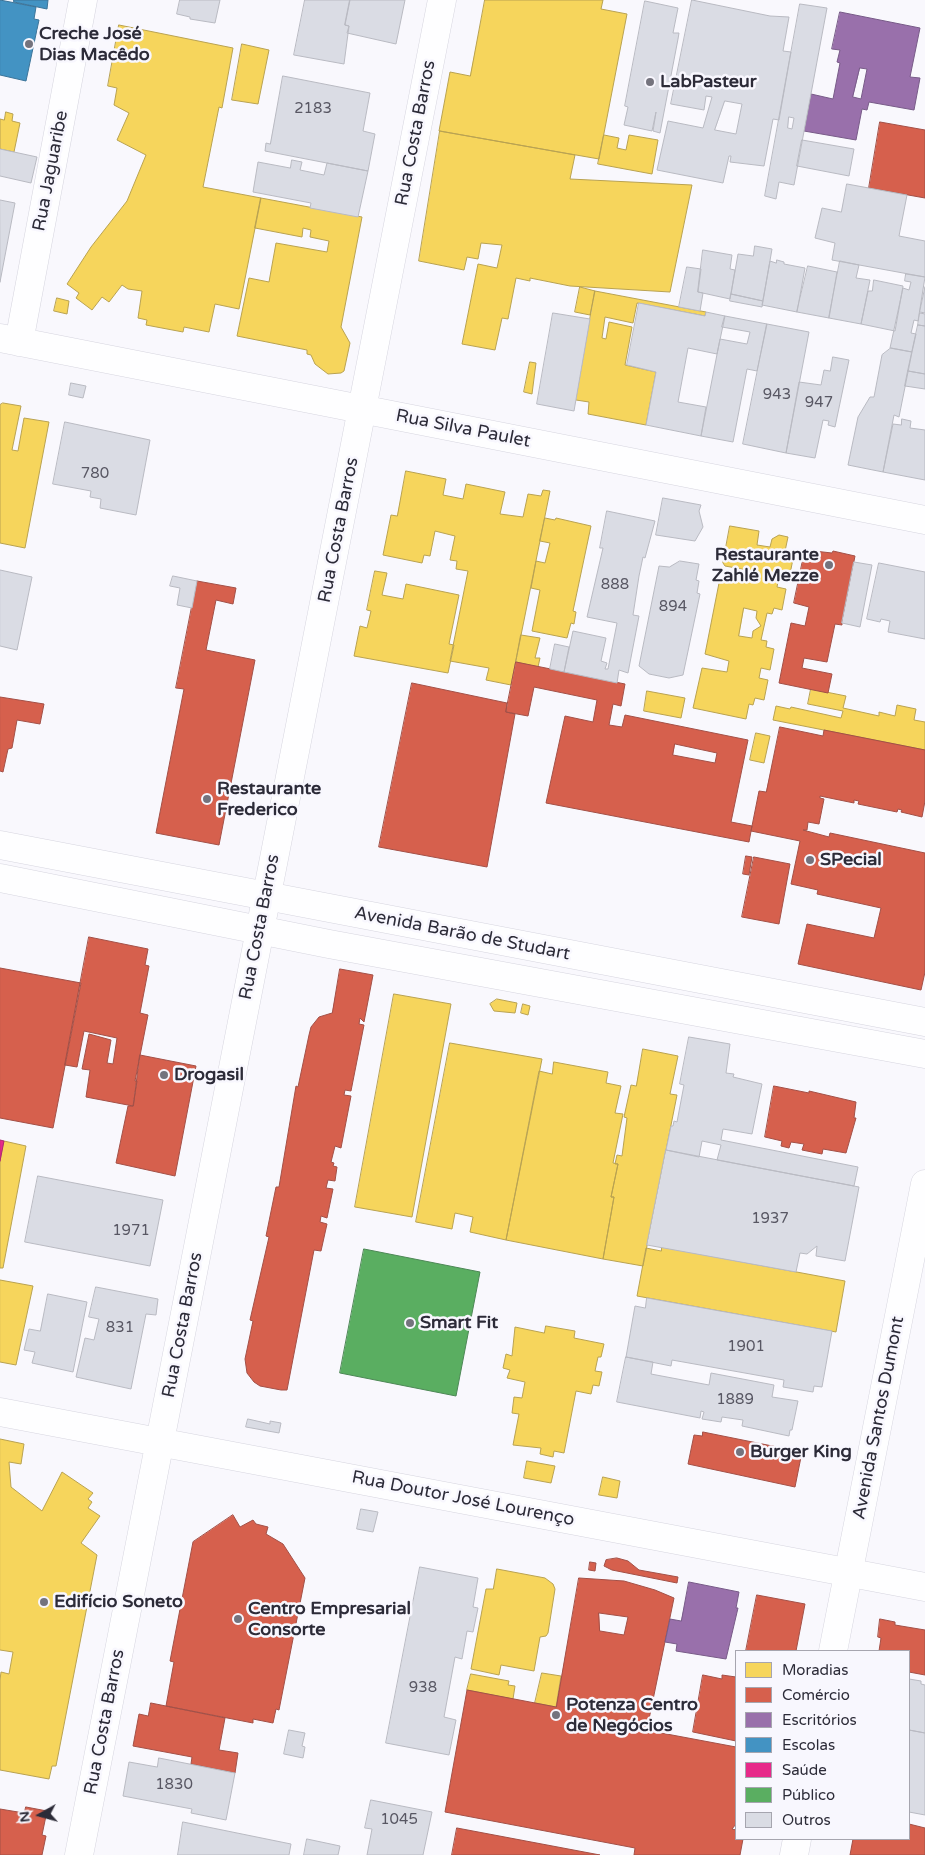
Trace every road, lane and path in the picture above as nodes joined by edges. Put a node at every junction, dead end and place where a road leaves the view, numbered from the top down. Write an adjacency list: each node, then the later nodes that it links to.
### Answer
1 (83, 0): 3 (street, Rua Jaguaribe)
2 (442, 0): 4 (street, Rua Costa Barros)
3 (9, 340): 4 (street, Rua Silva Paulet)
4 (362, 410): 5 (street, Rua Silva Paulet); 8 (street, Rua Costa Barros)
5 (925, 520)
6 (0, 845): 8 (street, Avenida Barão de Studart)
7 (0, 878): 9 (street, Avenida Barão de Studart)
8 (266, 896): 9 (street, Rua Costa Barros); 10 (street, Avenida Barão de Studart)
9 (259, 930): 11 (street, Avenida Barão de Studart); 14 (street, Rua Costa Barros)
10 (925, 1022)
11 (925, 1054)
12 (925, 1184): 15 (street, Avenida Santos Dumont)
13 (0, 1412): 14 (street, Rua Doutor José Lourenço)
14 (160, 1442): 15 (street, Rua Doutor José Lourenço); 19 (street, Rua Costa Barros)
15 (849, 1572): 16 (street, Rua Doutor José Lourenço); 17 (street, Avenida Santos Dumont)
16 (925, 1587)
17 (833, 1650)
18 (797, 1840): 20 (street)
19 (79, 1855)
20 (794, 1855)

